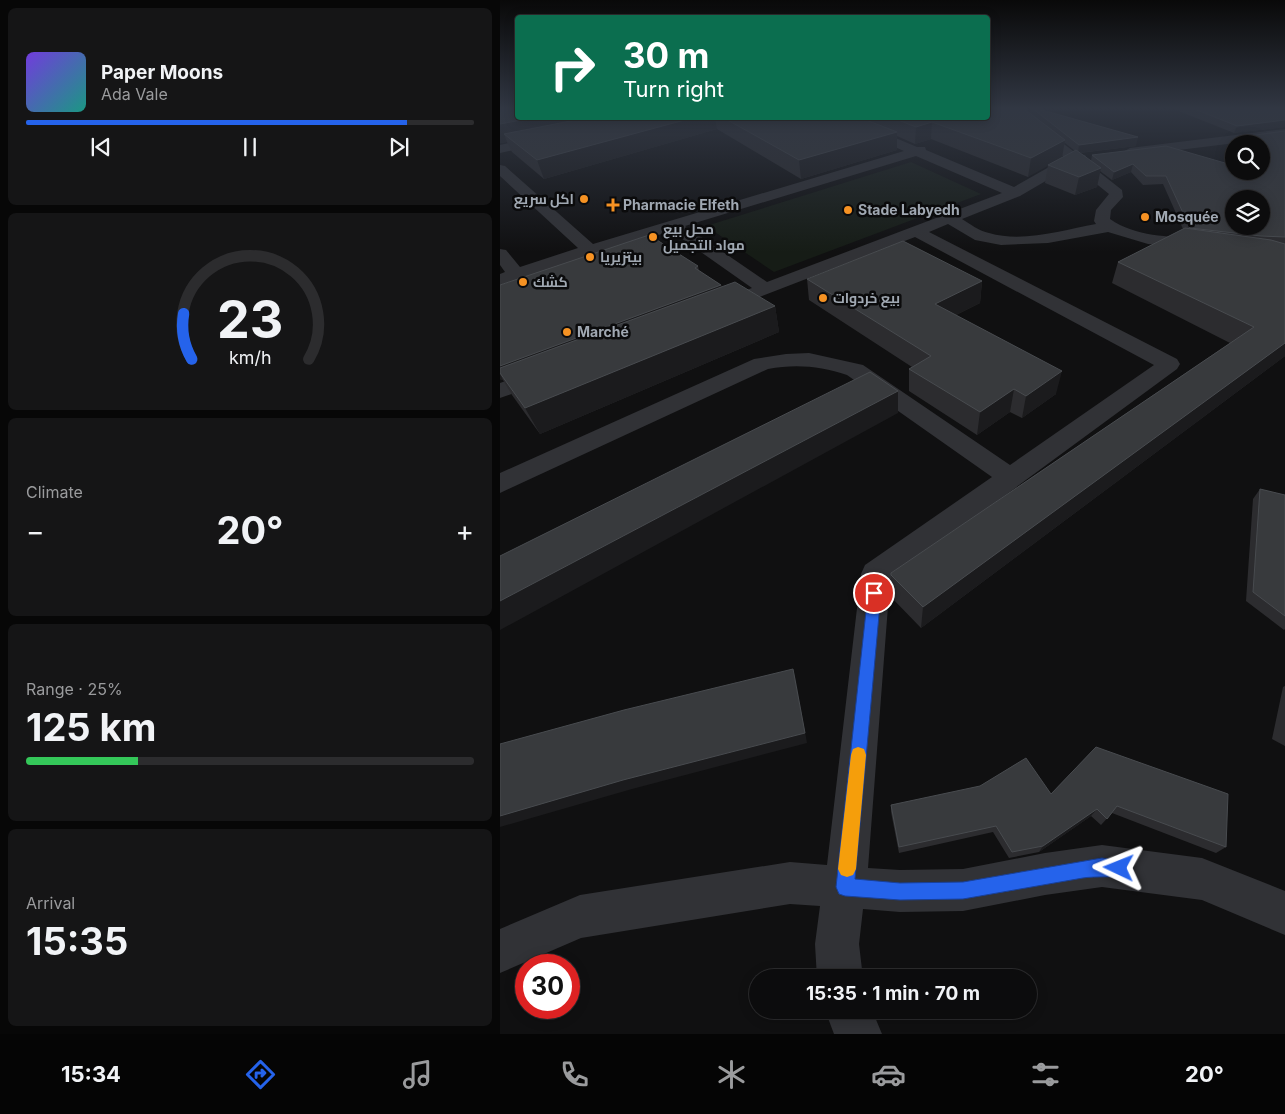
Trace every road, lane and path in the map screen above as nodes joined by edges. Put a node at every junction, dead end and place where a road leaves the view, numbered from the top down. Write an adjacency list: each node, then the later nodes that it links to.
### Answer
1 (899, 156): 9 (street)
2 (934, 156): 7 (street)
3 (1070, 156): 5 (street)
4 (1091, 156): 5 (street)
5 (1074, 159): 7 (street); 10 (street)
6 (500, 169): 13 (street)
7 (1015, 193): 8 (street)
8 (948, 218): 10 (street); 11 (street)
9 (673, 225): 13 (street); 17 (street)
10 (1109, 227): 12 (street)
11 (916, 231): 17 (street); 21 (street)
12 (1215, 246)
13 (590, 250): 15 (street)
14 (500, 254): 15 (street)
15 (517, 274): 16 (street)
16 (500, 280)
17 (766, 289): 18 (street)
18 (702, 313)
19 (555, 370): 20 (street)
20 (500, 391)
21 (1010, 477): 22 (street); 23 (street)
22 (500, 484)
23 (845, 887): 24 (street); 25 (street); 26 (street)
24 (1285, 913)
25 (500, 951)
26 (838, 969)
27 (852, 1019): 28 (street)
28 (858, 1034)

